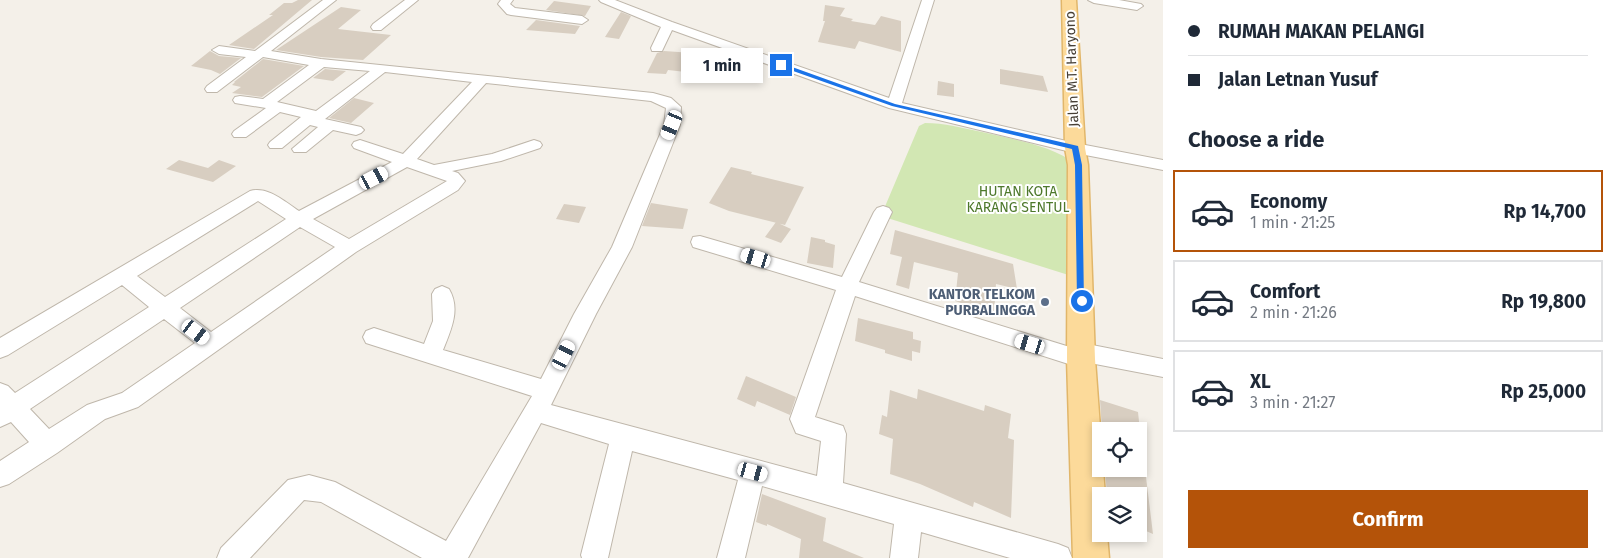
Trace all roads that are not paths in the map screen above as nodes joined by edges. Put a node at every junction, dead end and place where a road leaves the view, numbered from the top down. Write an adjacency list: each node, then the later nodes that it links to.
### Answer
1 (330, 0): 16 (street)
2 (412, 0): 12 (street)
3 (507, 0): 9 (street)
4 (604, 0): 11 (street)
5 (928, 0): 23 (street)
6 (1069, 0): 29 (main road, Jalan M.T. Haryono)
7 (1094, 0): 8 (street)
8 (1136, 6)
9 (542, 16): 10 (street); 13 (street)
10 (582, 20)
11 (668, 25): 14 (street); 23 (street)
12 (377, 27)
13 (530, 30)
14 (657, 48)
15 (219, 50): 16 (street)
16 (258, 54): 17 (street); 20 (street)
17 (321, 63): 18 (street); 22 (street)
18 (382, 68): 19 (street); 24 (street)
19 (481, 80): 31 (street); 48 (street)
20 (212, 89)
21 (240, 100): 22 (street)
22 (272, 105): 24 (street); 26 (street)
23 (894, 105): 29 (street)
24 (310, 118): 25 (street); 27 (street)
25 (330, 124): 30 (street); 31 (street)
26 (240, 134)
27 (276, 145)
28 (534, 145): 33 (street)
29 (1075, 148): 32 (street); 46 (main road, Jalan M.T. Haryono)
30 (300, 149)
31 (406, 162): 33 (street); 35 (street)
32 (1163, 165)
33 (431, 170): 37 (street)
34 (884, 212): 39 (street)
35 (299, 219): 37 (street); 38 (street); 41 (street)
36 (700, 242): 39 (street)
37 (349, 247): 43 (street)
38 (123, 275): 41 (street); 44 (street)
39 (848, 285): 46 (street); 54 (street)
40 (442, 294): 45 (street)
41 (165, 309): 43 (street); 49 (street)
42 (374, 337): 45 (street)
43 (211, 344): 51 (street)
44 (0, 349)
45 (430, 355): 48 (street)
46 (1082, 356): 47 (street); 62 (main road, Jalan M.T. Haryono)
47 (1163, 368)
48 (541, 401): 50 (street); 58 (street)
49 (5, 405): 51 (street)
50 (623, 437): 52 (street); 56 (street)
51 (48, 445): 53 (street)
52 (753, 472): 54 (street); 59 (street)
53 (0, 475)
54 (829, 492): 55 (street)
55 (909, 515): 60 (street); 61 (street)
56 (595, 555)
57 (231, 558): 58 (street)
58 (451, 558)
59 (731, 558)
60 (904, 558)
61 (1058, 558)
62 (1091, 558)

